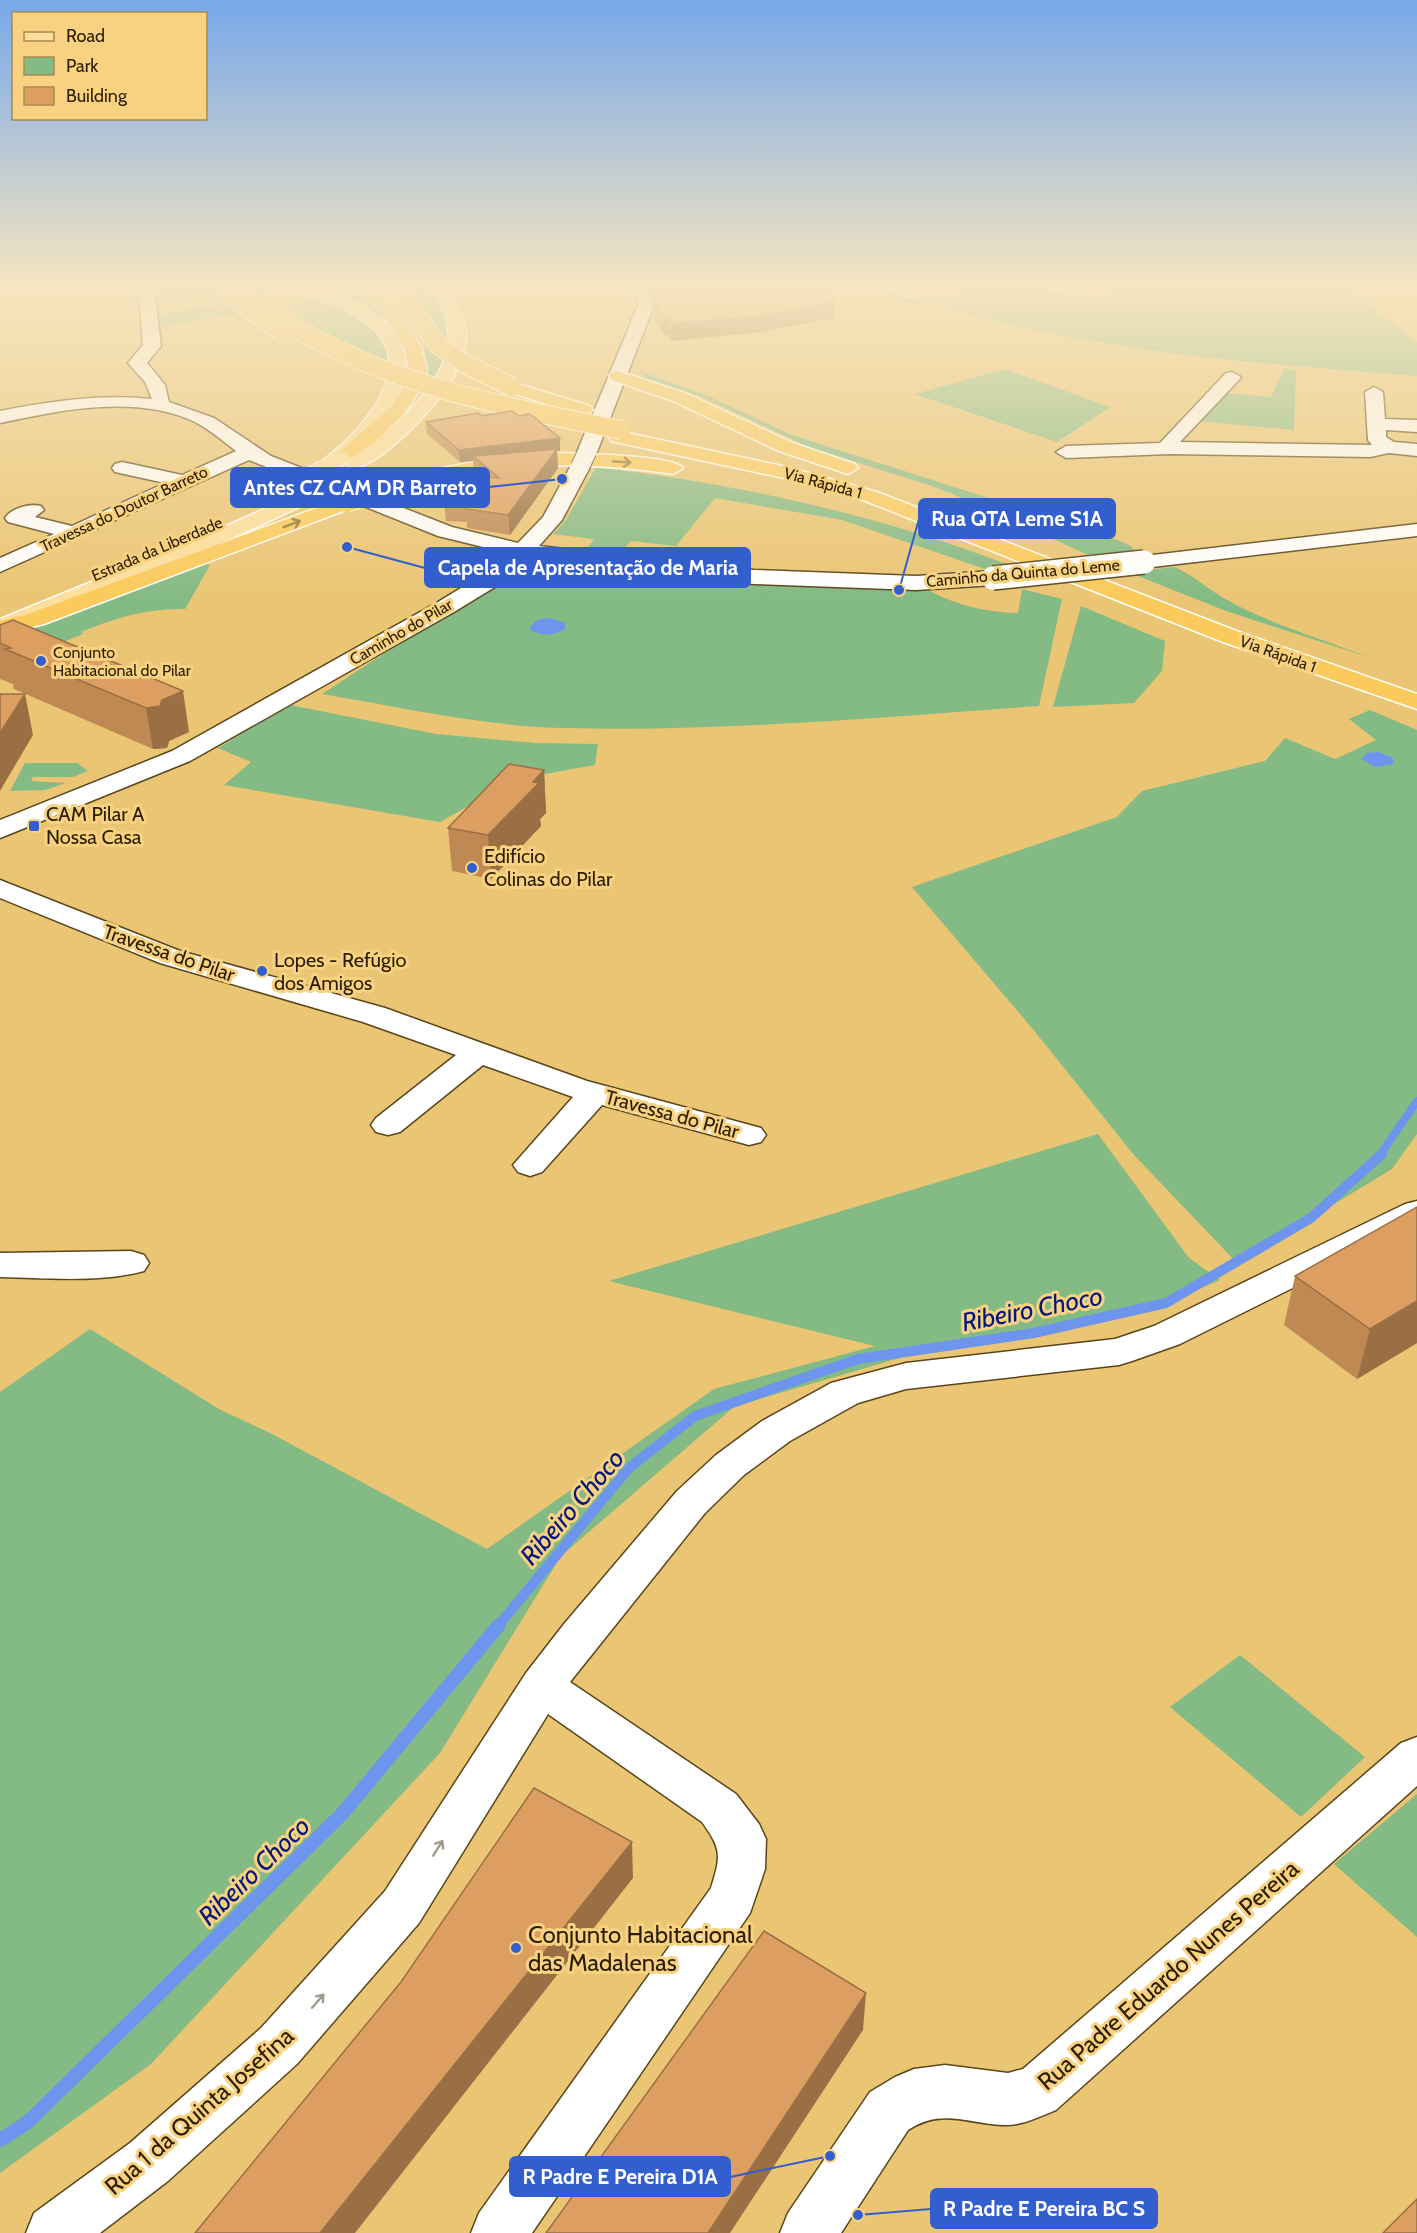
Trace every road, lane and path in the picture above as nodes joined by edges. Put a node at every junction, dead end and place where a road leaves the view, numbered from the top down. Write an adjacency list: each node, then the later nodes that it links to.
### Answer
1 (155, 390): 13 (street)
2 (392, 390): 20 (main road, Estrada da Liberdade)
3 (409, 390): 20 (highway)
4 (412, 390): 16 (highway, Via Rápida 1, bridge)
5 (435, 390): 24 (main road, Estrada da Liberdade)
6 (441, 390): 16 (highway, bridge)
7 (522, 390): 16 (highway, Via Rápida 1, bridge)
8 (612, 390): 12 (street, Caminho do Pilar)
9 (658, 390): 11 (highway)
10 (1219, 390): 18 (street)
11 (663, 392): 12 (highway); 25 (highway)
12 (610, 395): 32 (street, Caminho do Pilar)
13 (156, 397): 14 (street, Caminho da Quinta do Leme); 22 (street, Caminho da Quinta do Leme)
14 (0, 417)
15 (1417, 426): 17 (street)
16 (622, 429): 29 (highway); 29 (highway, Via Rápida 1); 33 (highway, Via Rápida 1)
17 (1389, 447): 18 (street); 19 (street)
18 (1170, 448): 21 (street)
19 (1417, 450)
20 (350, 452): 24 (main road, Estrada da Liberdade)
21 (1066, 452)
22 (249, 453): 26 (street, Travessa do Doutor Barreto); 32 (street, Caminho da Quinta do Leme)
23 (122, 468): 26 (street)
24 (333, 472): 27 (main road, Estrada da Liberdade)
25 (864, 473)
26 (186, 482): 31 (street, Travessa do Doutor Barreto)
27 (299, 492): 35 (main road, Estrada da Liberdade); 36 (main road, Estrada da Liberdade)
28 (34, 510): 31 (street)
29 (979, 520): 37 (highway, Via Rápida 1)
30 (1417, 530): 32 (street, Caminho da Quinta do Leme, bridge)
31 (72, 532): 34 (street, Travessa do Doutor Barreto)
32 (521, 550): 40 (street, Caminho do Pilar)
33 (1026, 557): 36 (highway, one-way to 33, bridge); 37 (highway, Via Rápida 1)
34 (0, 566)
35 (0, 611)
36 (0, 628)
37 (1322, 663): 38 (highway, Via Rápida 1); 39 (highway, Via Rápida 1)
38 (1417, 688)
39 (1417, 702)
40 (0, 830)
41 (0, 888): 42 (street, Travessa do Pilar)
42 (479, 1053): 43 (street, Travessa do Pilar); 44 (street)
43 (595, 1094): 45 (street, Travessa do Pilar); 46 (street, Travessa do Pilar)
44 (388, 1125)
45 (749, 1135)
46 (530, 1165)
47 (1417, 1212): 50 (street, Rua 1 da Quinta Josefina)
48 (131, 1263): 49 (street)
49 (0, 1265)
50 (542, 1686): 52 (street, Rua 1 da Quinta Josefina, one-way to 50); 53 (street)
51 (1417, 1757): 54 (street, Rua Padre Eduardo Nunes Pereira)
52 (54, 2233)
53 (499, 2233)
54 (808, 2233)

